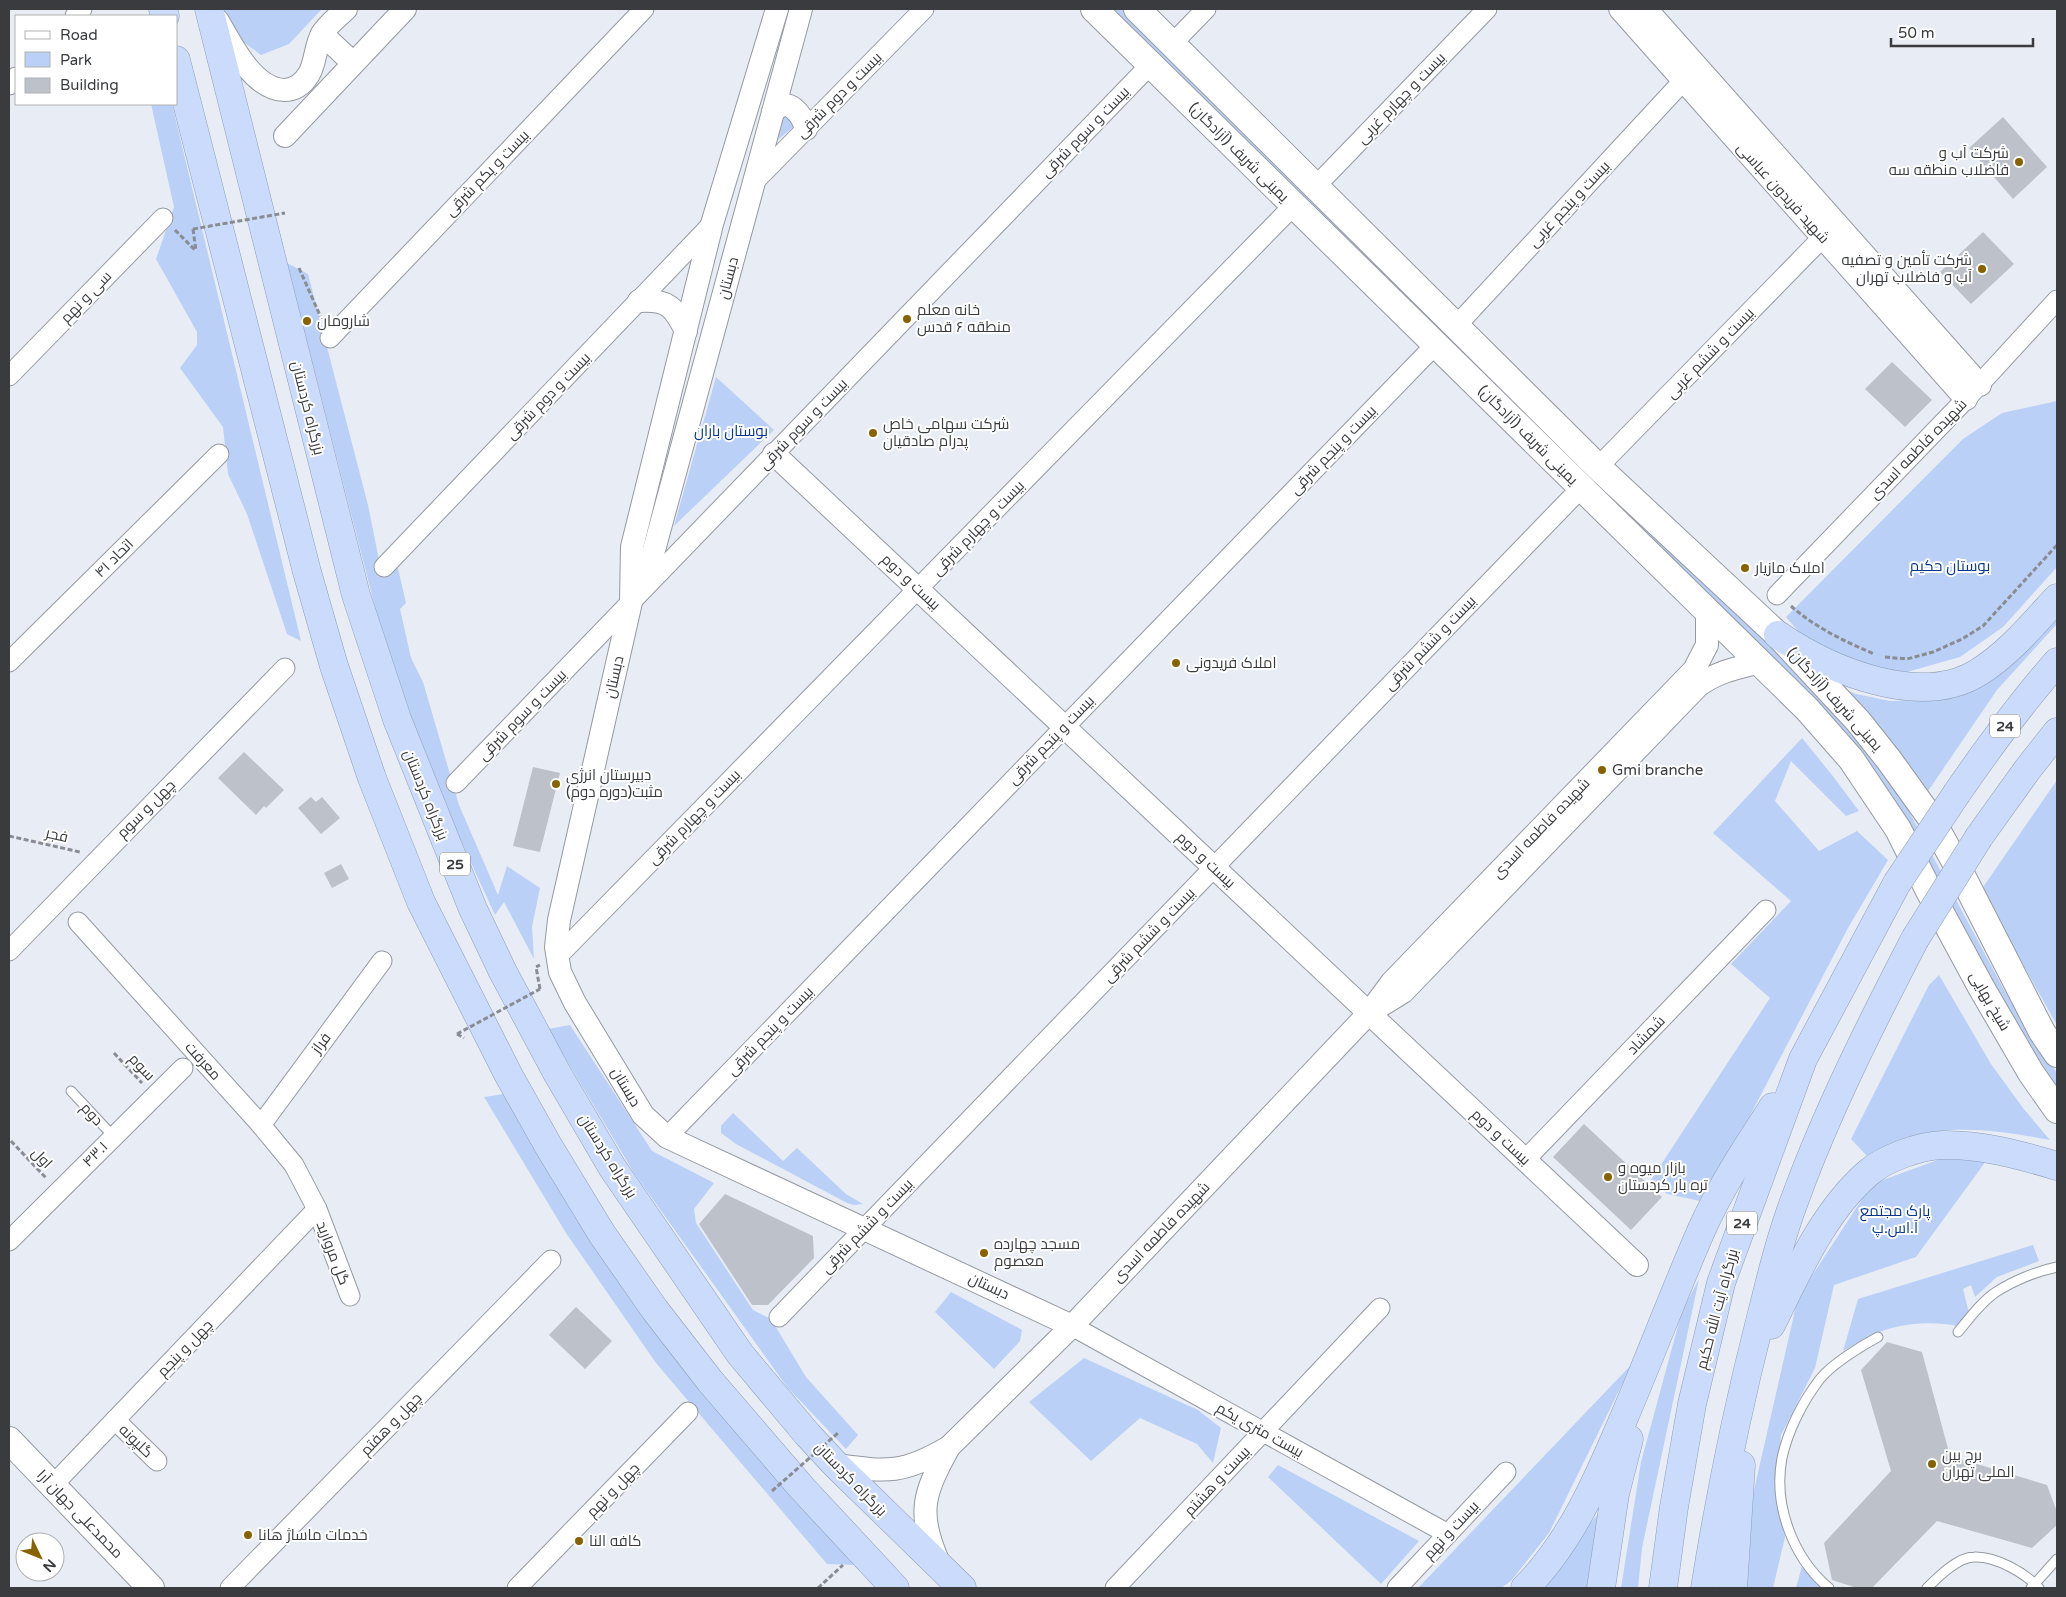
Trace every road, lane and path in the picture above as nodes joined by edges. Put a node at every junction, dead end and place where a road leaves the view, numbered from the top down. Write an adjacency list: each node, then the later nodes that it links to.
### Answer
1 (210, 9): 14 (street); 108 (highway, بزرگراه کردستان / 25)
2 (346, 9): 14 (street)
3 (405, 9): 16 (street)
4 (644, 9): 36 (street, بیست و یکم شرقی)
5 (777, 9): 29 (street, دبستان)
6 (801, 9): 20 (street, دبستان)
7 (924, 9): 21 (street, بیست و دوم شرقی)
8 (1094, 9): 17 (main road, یمینی شریف (آزادگان))
9 (1136, 9): 15 (main road, یمینی شریف (آزادگان))
10 (1206, 9): 15 (street)
11 (1487, 9): 24 (street, بیست و چهارم غربی)
12 (1620, 9): 19 (street, شهید فریدون عباسی)
13 (1646, 9): 19 (street, شهید فریدون عباسی)
14 (322, 34): 16 (street)
15 (1172, 44): 24 (main road, یمینی شریف (آزادگان))
16 (353, 63): 22 (street)
17 (1151, 64): 26 (main road, یمینی شریف (آزادگان)); 41 (street, بیست و سوم شرقی)
18 (178, 68): 113 (highway)
19 (1690, 74): 25 (street, شهید فریدون عباسی); 34 (street, بیست و پنجم غربی)
20 (773, 112): 21 (street); 23 (street, دبستان)
21 (806, 129): 23 (street, بیست و دوم شرقی)
22 (285, 136)
23 (755, 180): 29 (street); 49 (street, دبستان)
24 (1315, 186): 34 (main road, یمینی شریف (آزادگان))
25 (1794, 190): 30 (street, شهید فریدون عباسی); 39 (street, شهید فریدون عباسی)
26 (1294, 205): 37 (main road, یمینی شریف (آزادگان)); 46 (street, بیست و چهارم شرقی)
27 (285, 213): 28 (path, bridge)
28 (163, 218): 38 (street, سی و نهم)
29 (712, 224): 33 (street, بیست و دوم شرقی); 35 (street, دبستان)
30 (1822, 238): 39 (street, شهید فریدون عباسی); 42 (street, بیست و ششم غربی)
31 (297, 263): 36 (path)
32 (2057, 300): 39 (street, شهیده فاطمه اسدی)
33 (639, 301): 35 (street); 45 (street, بیست و دوم شرقی)
34 (1456, 326): 42 (main road, یمینی شریف (آزادگان))
35 (686, 332): 49 (street, دبستان)
36 (330, 338)
37 (1436, 344): 43 (main road, یمینی شریف (آزادگان)); 57 (street, بیست و پنجم شرقی)
38 (9, 376)
39 (1973, 392): 47 (street, شهیده فاطمه اسدی)
40 (218, 454): 52 (street, اتحاد ۴۱)
41 (774, 454): 46 (street, بیست و دوم); 49 (street, بیست و سوم شرقی)
42 (1598, 467): 51 (main road, یمینی شریف (آزادگان))
43 (1581, 488): 50 (main road, یمینی شریف (آزادگان)); 63 (street, بیست و ششم شرقی)
44 (2057, 545): 47 (path)
45 (384, 568)
46 (918, 589): 57 (street, بیست و دوم); 68 (street, بیست و چهارم شرقی)
47 (1777, 595)
48 (2057, 598): 51 (highway)
49 (631, 602): 59 (street, بیست و سوم شرقی); 68 (street, دبستان)
50 (1707, 611): 53 (main road, یمینی شریف (آزادگان)); 56 (street, شهیده فاطمه اسدی)
51 (1778, 635): 62 (main road, یمینی شریف (آزادگان))
52 (9, 662)
53 (1761, 662): 56 (street, شهیده فاطمه اسدی); 64 (main road, یمینی شریف (آزادگان))
54 (2057, 662): 75 (highway, بزرگراه آیت الله حکیم / 24, bridge)
55 (285, 668): 61 (street, چهل و سوم)
56 (1699, 675): 71 (street, شهیده فاطمه اسدی)
57 (1065, 727): 63 (street, بیست و دوم); 82 (street, بیست و پنجم شرقی)
58 (2057, 732): 100 (highway, bridge)
59 (456, 783)
60 (9, 836): 61 (path, فجر)
61 (100, 856): 67 (street, چهل و سوم)
62 (1955, 862): 74 (main road, شیخ بهایی)
63 (1214, 867): 71 (street, بیست و دوم); 88 (street, بیست و ششم شرقی)
64 (1928, 889): 79 (main road, شیخ بهایی)
65 (1766, 910): 84 (street, شمشاد)
66 (78, 922): 80 (street, معرفت)
67 (9, 951)
68 (557, 957): 82 (street, دبستان)
69 (382, 961): 80 (street, فراز)
70 (536, 967): 72 (path, bridge)
71 (1369, 1013): 84 (street, بیست و دوم); 96 (street, شهیده فاطمه اسدی)
72 (457, 1034)
73 (114, 1053): 78 (path, سوم)
74 (2057, 1054)
75 (1803, 1059): 99 (highway); 126 (highway, بزرگراه آیت الله حکیم / 24)
76 (183, 1068): 78 (street, ۴۳.۱)
77 (71, 1091): 81 (lane, دوم)
78 (154, 1096): 81 (street, ۴۳.۱)
79 (2057, 1110)
80 (261, 1125): 87 (street, معرفت)
81 (113, 1136): 86 (street, ۴۳.۱)
82 (668, 1137): 88 (street, دبستان)
83 (11, 1141): 86 (path, اول)
84 (1525, 1160): 91 (street, بیست و دوم)
85 (2057, 1166): 100 (highway)
86 (58, 1191): 89 (street, ۴۳.۱)
87 (317, 1209): 93 (street, گل مروارید); 102 (street, چهل و پنجم)
88 (866, 1228): 95 (street, بیست و ششم شرقی); 96 (street, دبستان)
89 (9, 1240)
90 (551, 1260): 118 (street, چهل و هفتم)
91 (1637, 1265)
92 (2057, 1267): 97 (lane)
93 (350, 1296)
94 (1380, 1308): 103 (street, بیست و هشتم)
95 (779, 1317)
96 (1072, 1326): 103 (street, بیست متری یکم); 106 (street, شهیده فاطمه اسدی)
97 (1958, 1332)
98 (1878, 1337): 129 (lane)
99 (1649, 1359): 124 (highway); 125 (highway)
100 (1746, 1379): 127 (highway); 128 (highway)
101 (688, 1412): 119 (street, چهل و نهم)
102 (115, 1420): 107 (street, گلپونه); 110 (street, چهل و پنجم)
103 (1263, 1431): 112 (street, بیست متری یکم); 122 (street, بیست و هشتم)
104 (838, 1433): 111 (path, bridge)
105 (9, 1440): 110 (main road, محمدعلی جهان آرا)
106 (949, 1447): 108 (street); 115 (street)
107 (157, 1461)
108 (836, 1465): 115 (highway, بزرگراه کردستان / 25)
109 (1506, 1472): 112 (street, بیست و نهم)
110 (52, 1486): 117 (main road, محمدعلی جهان آرا)
111 (772, 1491)
112 (1448, 1534): 123 (street, بیست و نهم)
113 (858, 1550): 120 (path); 121 (highway)
114 (2057, 1559): 116 (lane)
115 (952, 1579)
116 (2036, 1587): 130 (lane)
117 (151, 1588)
118 (230, 1588)
119 (516, 1588)
120 (818, 1588)
121 (895, 1588)
122 (1115, 1588)
123 (1397, 1588)
124 (1524, 1588)
125 (1601, 1588)
126 (1663, 1588)
127 (1705, 1588)
128 (1734, 1588)
129 (1830, 1588)
130 (1927, 1588)

